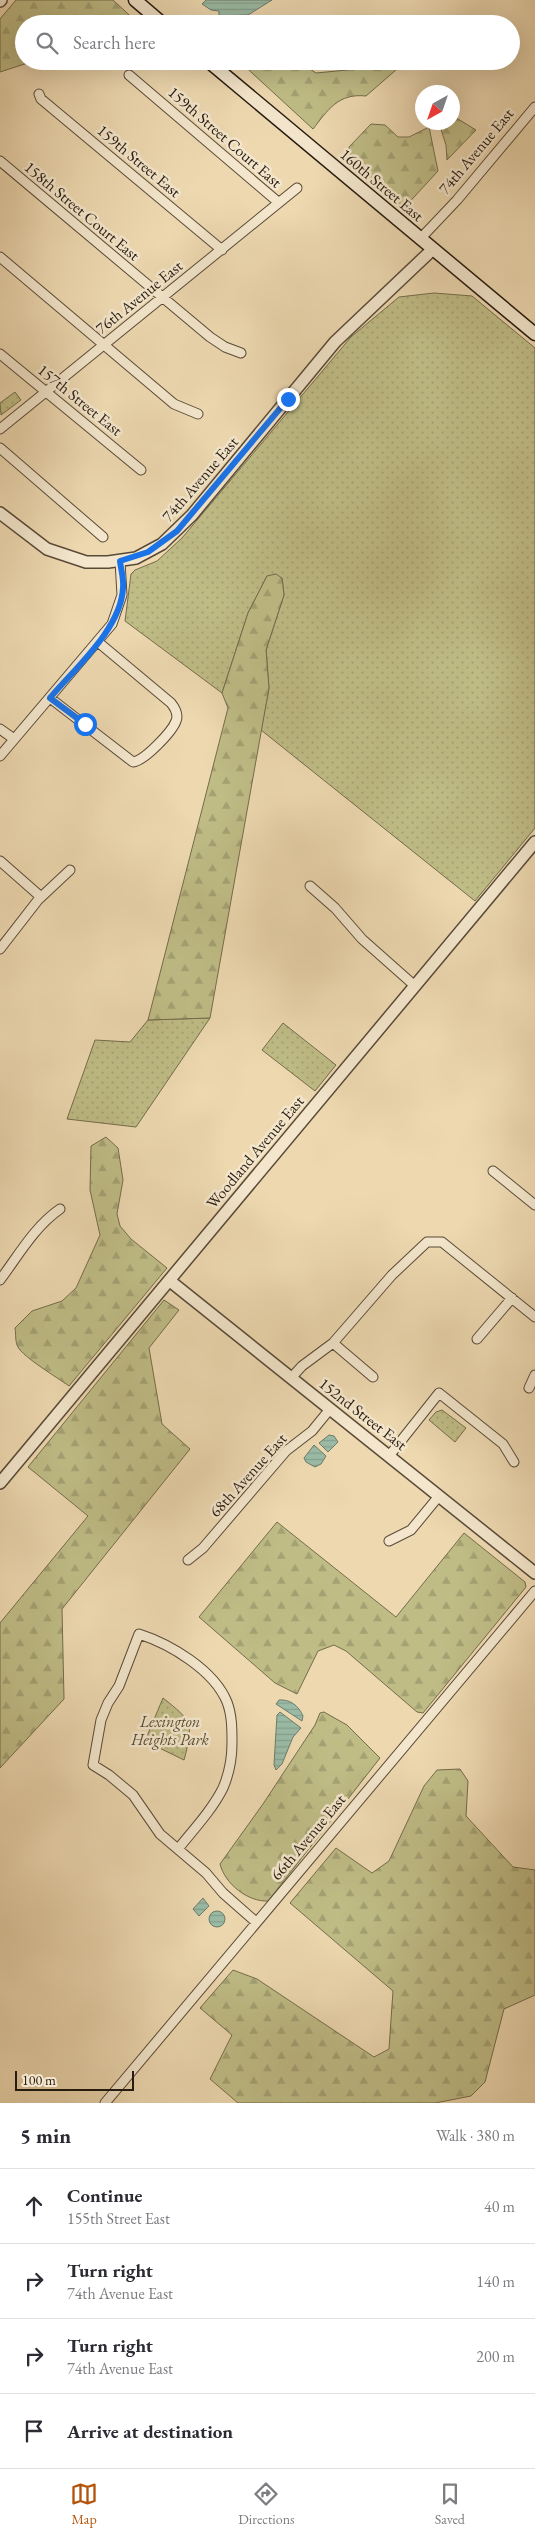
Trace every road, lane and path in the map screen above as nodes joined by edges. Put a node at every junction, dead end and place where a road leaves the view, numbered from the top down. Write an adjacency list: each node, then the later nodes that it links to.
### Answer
1 (135, 0): 2 (main road)
2 (152, 15)
3 (219, 70): 10 (main road, 160th Street East)
4 (129, 75): 9 (street, 159th Street Court East)
5 (39, 94): 12 (street, 159th Street East)
6 (535, 107): 10 (street, 74th Avenue East)
7 (0, 162): 14 (street, 158th Street Court East)
8 (297, 188): 9 (street, 76th Avenue East)
9 (278, 202): 12 (street, 76th Avenue East)
10 (421, 238): 11 (main road, 160th Street East)
11 (434, 249): 15 (main road, 160th Street East); 26 (street, 74th Avenue East)
12 (222, 250): 14 (street, 76th Avenue East)
13 (0, 257): 16 (street)
14 (162, 298): 16 (street, 76th Avenue East); 18 (street, 158th Street Court East)
15 (535, 334)
16 (104, 344): 19 (street, 76th Avenue East); 20 (street)
17 (0, 354): 19 (street, 157th Street East)
18 (242, 354)
19 (45, 392): 21 (street, 76th Avenue East); 23 (street, 157th Street East)
20 (198, 414)
21 (0, 429)
22 (0, 448): 25 (street)
23 (141, 470)
24 (0, 513): 26 (street, 74th Avenue East)
25 (103, 538)
26 (120, 561): 27 (street)
27 (98, 642): 28 (street); 28 (street)
28 (50, 698): 30 (street)
29 (0, 729): 30 (street)
30 (14, 739): 31 (street)
31 (0, 756)
32 (535, 842): 38 (street, Woodland Avenue East)
33 (0, 861): 36 (street)
34 (70, 870): 36 (street)
35 (310, 886): 38 (street)
36 (41, 897): 37 (street)
37 (0, 949)
38 (415, 986): 43 (street, Woodland Avenue East)
39 (493, 1171): 40 (street)
40 (535, 1206)
41 (60, 1209): 42 (street)
42 (0, 1280)
43 (170, 1281): 50 (street, 152nd Street East); 55 (street, Woodland Avenue East)
44 (512, 1298): 45 (street); 46 (street); 47 (street)
45 (535, 1317)
46 (477, 1339)
47 (333, 1343): 49 (street); 50 (street)
48 (535, 1375): 51 (street)
49 (373, 1377)
50 (291, 1378): 52 (street, 152nd Street East)
51 (529, 1388)
52 (330, 1409): 53 (street, 152nd Street East); 58 (street, 68th Avenue East)
53 (389, 1456): 54 (street); 56 (street, 152nd Street East)
54 (514, 1462)
55 (0, 1483)
56 (439, 1496): 57 (street); 59 (street, 152nd Street East)
57 (389, 1542)
58 (188, 1560)
59 (535, 1573)
60 (535, 1590): 62 (street, 66th Avenue East)
61 (178, 1849): 61 (street); 62 (street)
62 (256, 1922): 63 (street, 66th Avenue East)
63 (105, 2103)

